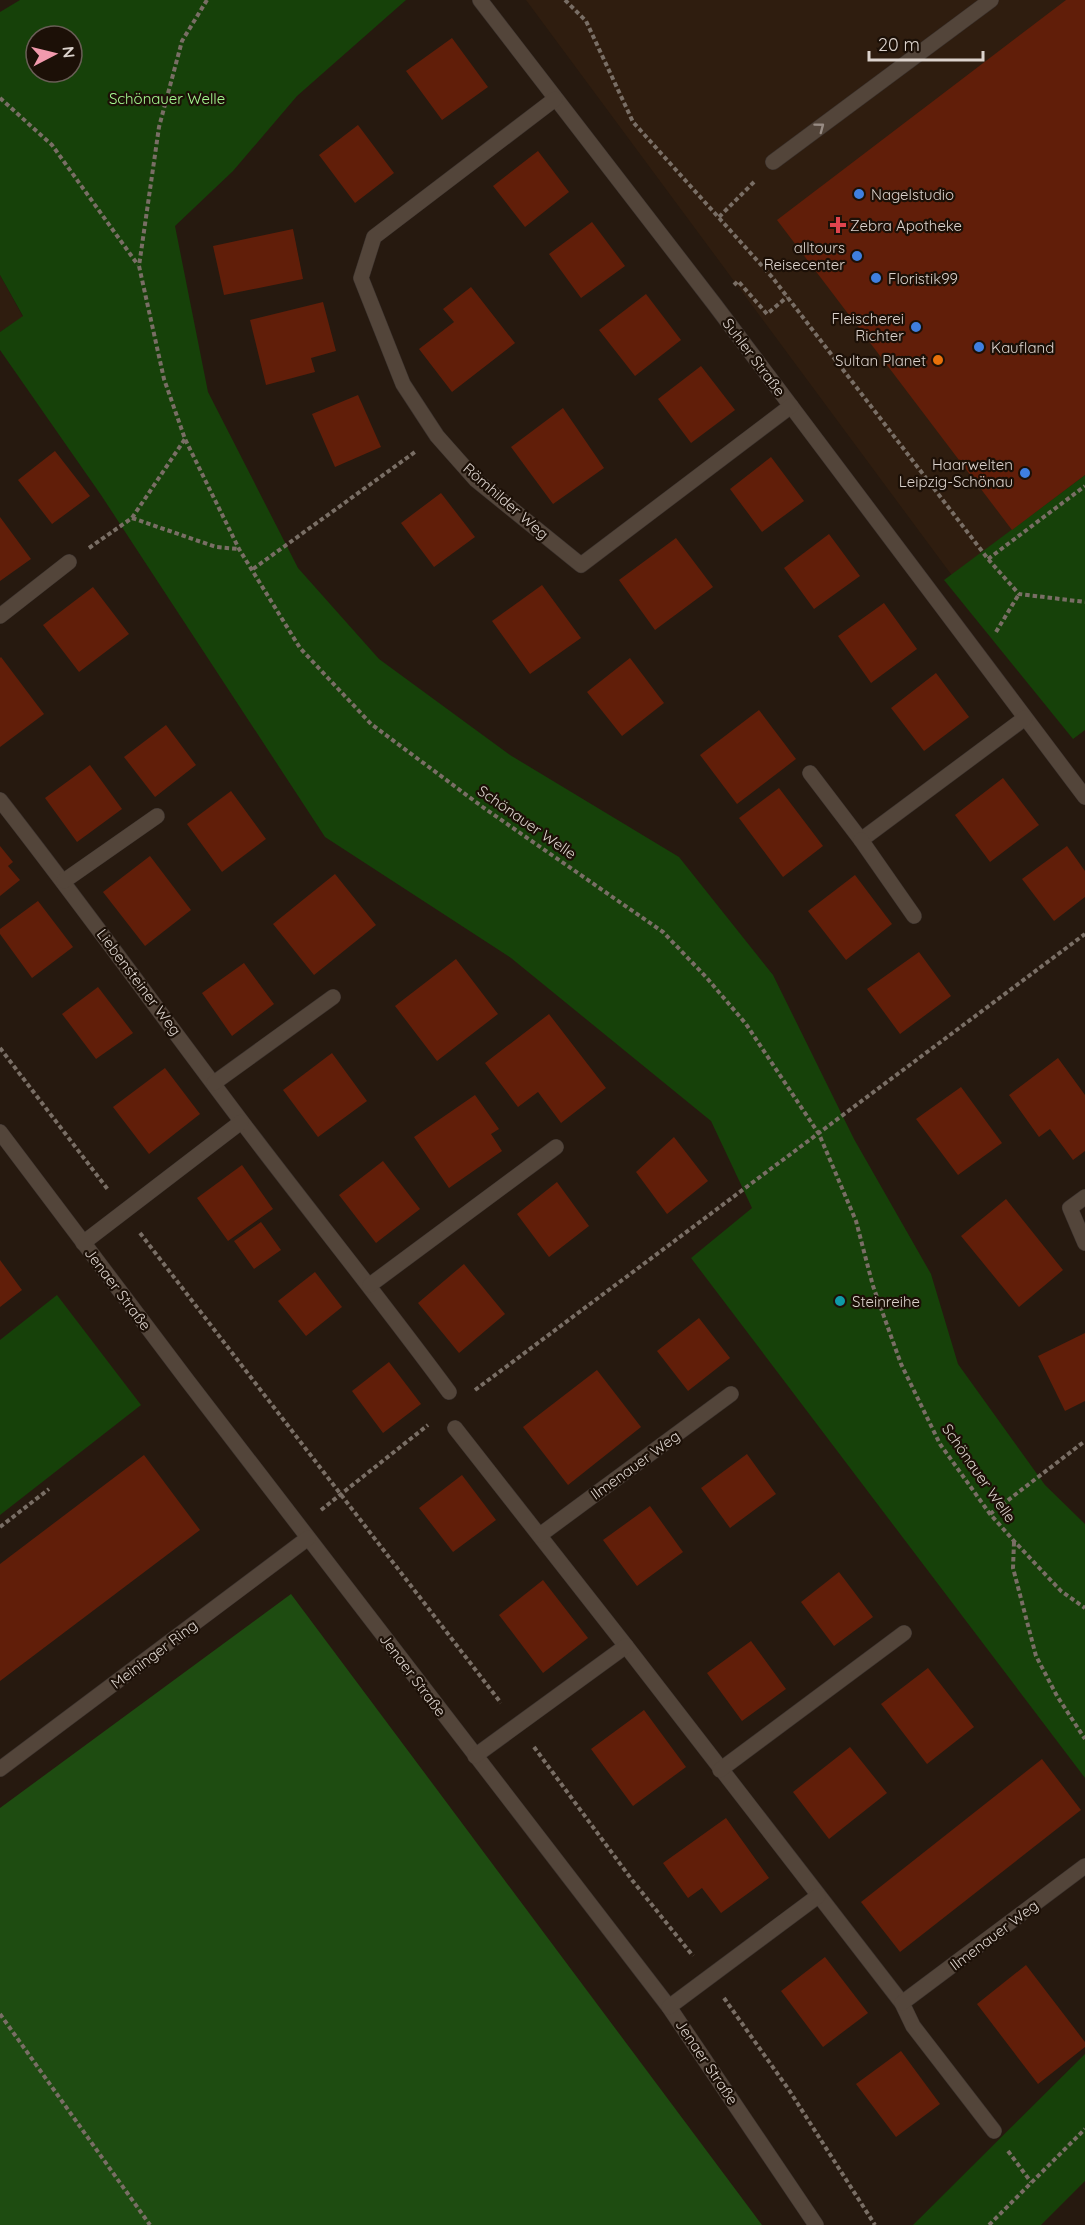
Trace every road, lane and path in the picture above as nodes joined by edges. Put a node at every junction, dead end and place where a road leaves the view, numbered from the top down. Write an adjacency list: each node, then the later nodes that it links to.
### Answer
1 (207, 0): 9 (path, Schönauer Welle)
2 (480, 0): 6 (street, Suhler Straße)
3 (565, 0): 8 (path)
4 (984, 2): 7 (street, one-way to 4)
5 (0, 98): 9 (path)
6 (555, 99): 11 (street, Suhler Straße); 13 (street, Römhilder Weg)
7 (773, 162): 8 (path)
8 (719, 218): 10 (path)
9 (139, 266): 14 (path, Schönauer Welle)
10 (787, 297): 11 (path); 18 (path)
11 (715, 305): 12 (street, Suhler Straße)
12 (791, 406): 13 (street, Römhilder Weg); 24 (street, Suhler Straße)
13 (437, 436): 20 (path)
14 (185, 438): 16 (path); 17 (path, Schönauer Welle)
15 (1085, 486): 18 (path)
16 (132, 518): 17 (path); 19 (path)
17 (239, 549): 20 (path, Schönauer Welle)
18 (987, 559): 21 (path)
19 (69, 562): 23 (street)
20 (252, 569): 39 (path, Schönauer Welle)
21 (1019, 594): 22 (path); 24 (path)
22 (1085, 602)
23 (0, 616)
24 (979, 658): 25 (street, Suhler Straße)
25 (1025, 718): 27 (street, Suhler Straße); 30 (street)
26 (810, 773): 30 (street)
27 (1085, 797)
28 (0, 800): 31 (street, Liebensteiner Weg)
29 (158, 816): 31 (street)
30 (861, 840): 32 (street)
31 (64, 881): 36 (street, Liebensteiner Weg)
32 (914, 916)
33 (1085, 934): 39 (path)
34 (333, 997): 36 (street)
35 (0, 1048): 42 (path)
36 (214, 1083): 37 (street, Liebensteiner Weg)
37 (242, 1122): 42 (street); 45 (street, Liebensteiner Weg)
38 (0, 1132): 43 (street, Jenaer Straße)
39 (819, 1134): 48 (path); 54 (path, Schönauer Welle)
40 (556, 1147): 45 (street)
41 (1085, 1197): 44 (street)
42 (125, 1212): 43 (street); 53 (path)
43 (83, 1243): 56 (street, Jenaer Straße)
44 (1085, 1243)
45 (370, 1286): 46 (street, Liebensteiner Weg)
46 (449, 1392)
47 (731, 1394): 57 (street, Ilmenauer Weg)
48 (467, 1396)
49 (435, 1420): 53 (path)
50 (454, 1428): 57 (street)
51 (1085, 1441): 54 (path)
52 (49, 1489): 55 (path)
53 (339, 1495): 56 (path); 62 (path)
54 (990, 1514): 58 (path, Schönauer Welle)
55 (0, 1527)
56 (304, 1532): 64 (street, Jenaer Straße); 65 (street, Meininger Ring)
57 (540, 1535): 61 (street)
58 (1014, 1541): 59 (path, Schönauer Welle); 63 (path)
59 (1085, 1608)
60 (904, 1633): 66 (street)
61 (626, 1646): 62 (street); 66 (street)
62 (518, 1725): 64 (street); 69 (path)
63 (1085, 1739)
64 (475, 1756): 71 (street, Jenaer Straße)
65 (0, 1769)
66 (720, 1770): 68 (street)
67 (1085, 1866): 70 (street, Ilmenauer Weg)
68 (818, 1896): 69 (street); 70 (street)
69 (710, 1977): 71 (street); 78 (path)
70 (902, 2003): 74 (street)
71 (669, 2007): 77 (street, Jenaer Straße)
72 (0, 2014): 76 (path)
73 (1085, 2129): 75 (path)
74 (994, 2131): 75 (path)
75 (1031, 2182): 79 (path)
76 (150, 2225)
77 (816, 2225)
78 (875, 2225)
79 (989, 2225)

